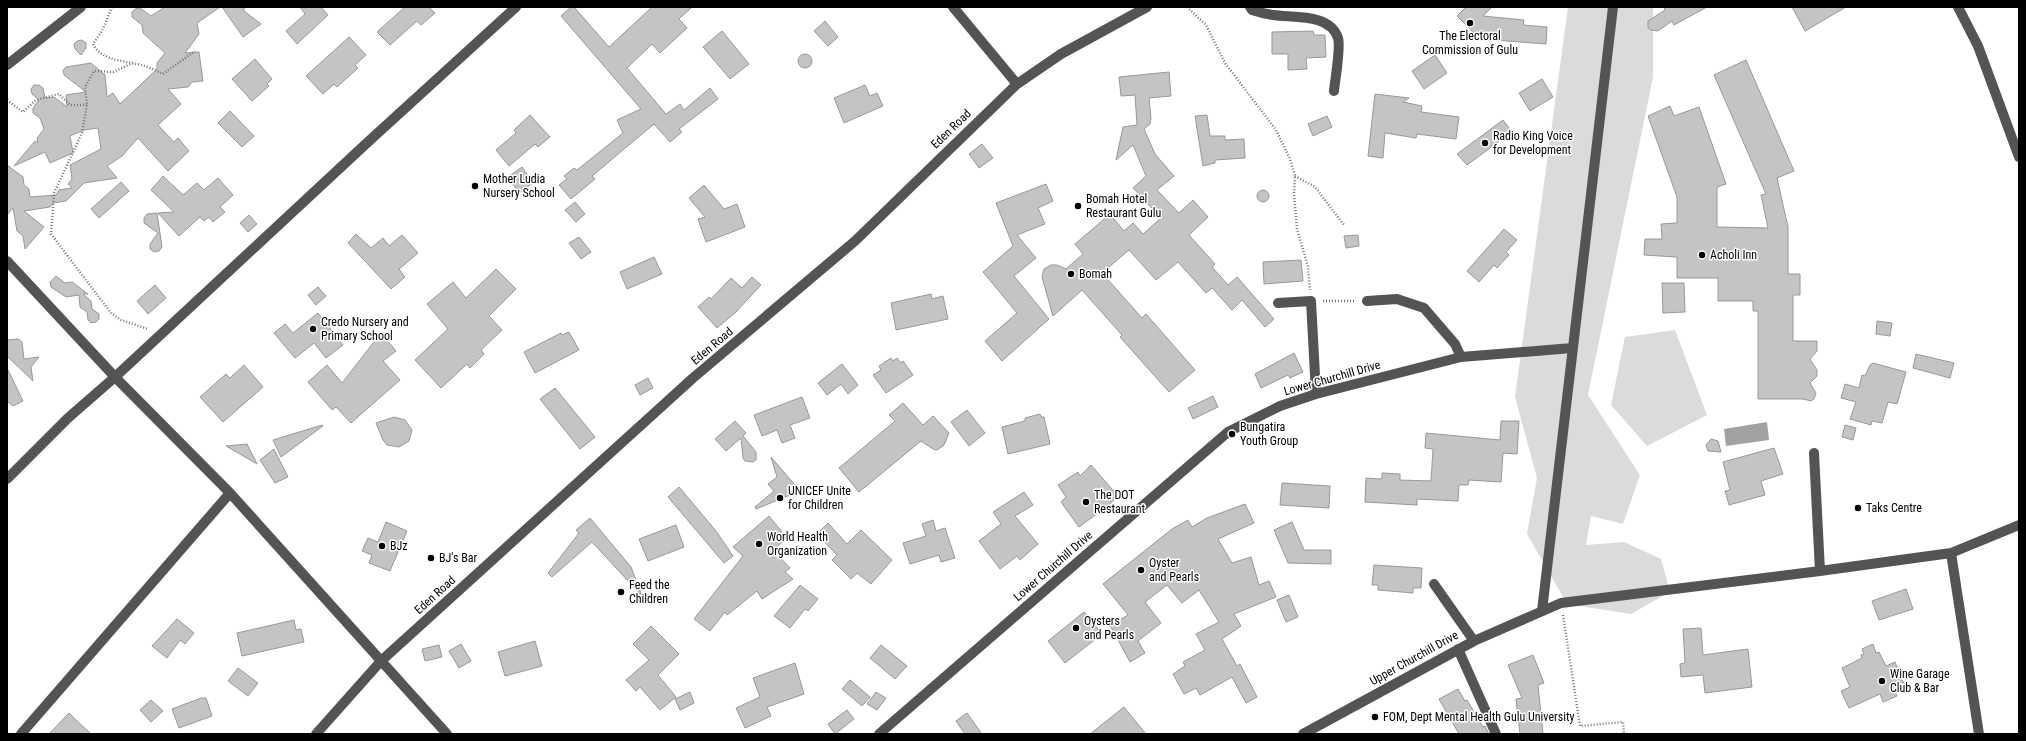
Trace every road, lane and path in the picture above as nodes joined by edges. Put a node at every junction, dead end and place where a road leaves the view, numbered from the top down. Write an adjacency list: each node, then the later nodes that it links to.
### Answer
1 (81, 7): 12 (street)
2 (112, 7): 11 (path)
3 (516, 7): 24 (street)
4 (953, 7): 13 (street)
5 (1147, 7): 13 (street, Eden Road)
6 (1187, 7): 18 (path)
7 (1250, 7): 14 (street)
8 (1613, 7): 25 (street)
9 (1958, 7): 17 (street)
10 (196, 51): 11 (path)
11 (133, 64): 16 (path)
12 (7, 65)
13 (1017, 84): 40 (street, Eden Road)
14 (1334, 91)
15 (7, 100): 16 (path)
16 (87, 105): 24 (path)
17 (2019, 157)
18 (1295, 176): 19 (path); 21 (path)
19 (1344, 225)
20 (7, 261): 27 (street)
21 (1311, 301): 22 (path); 23 (street); 28 (street)
22 (1367, 301): 26 (street)
23 (1278, 303)
24 (161, 333): 27 (street)
25 (1572, 348): 26 (street, Lower Churchill Drive); 37 (street)
26 (1462, 357): 28 (street, Lower Churchill Drive)
27 (116, 377): 30 (street); 31 (street)
28 (1316, 394): 44 (street, Lower Churchill Drive)
29 (1814, 453): 34 (street)
30 (7, 480)
31 (230, 493): 40 (street); 41 (street)
32 (2019, 525): 33 (street, Upper Churchill Drive)
33 (1951, 553): 34 (street, Upper Churchill Drive); 48 (street)
34 (1820, 571): 36 (street, Upper Churchill Drive)
35 (1434, 584): 38 (street)
36 (1561, 603): 37 (street, Upper Churchill Drive); 47 (path)
37 (1542, 611): 38 (street, Upper Churchill Drive)
38 (1474, 641): 39 (street, Upper Churchill Drive)
39 (1458, 649): 45 (street, Upper Churchill Drive); 46 (street)
40 (381, 661): 42 (street, Eden Road); 43 (street)
41 (21, 734)
42 (316, 734)
43 (447, 734)
44 (878, 734)
45 (1303, 734)
46 (1496, 734)
47 (1624, 734)
48 (1979, 734)

